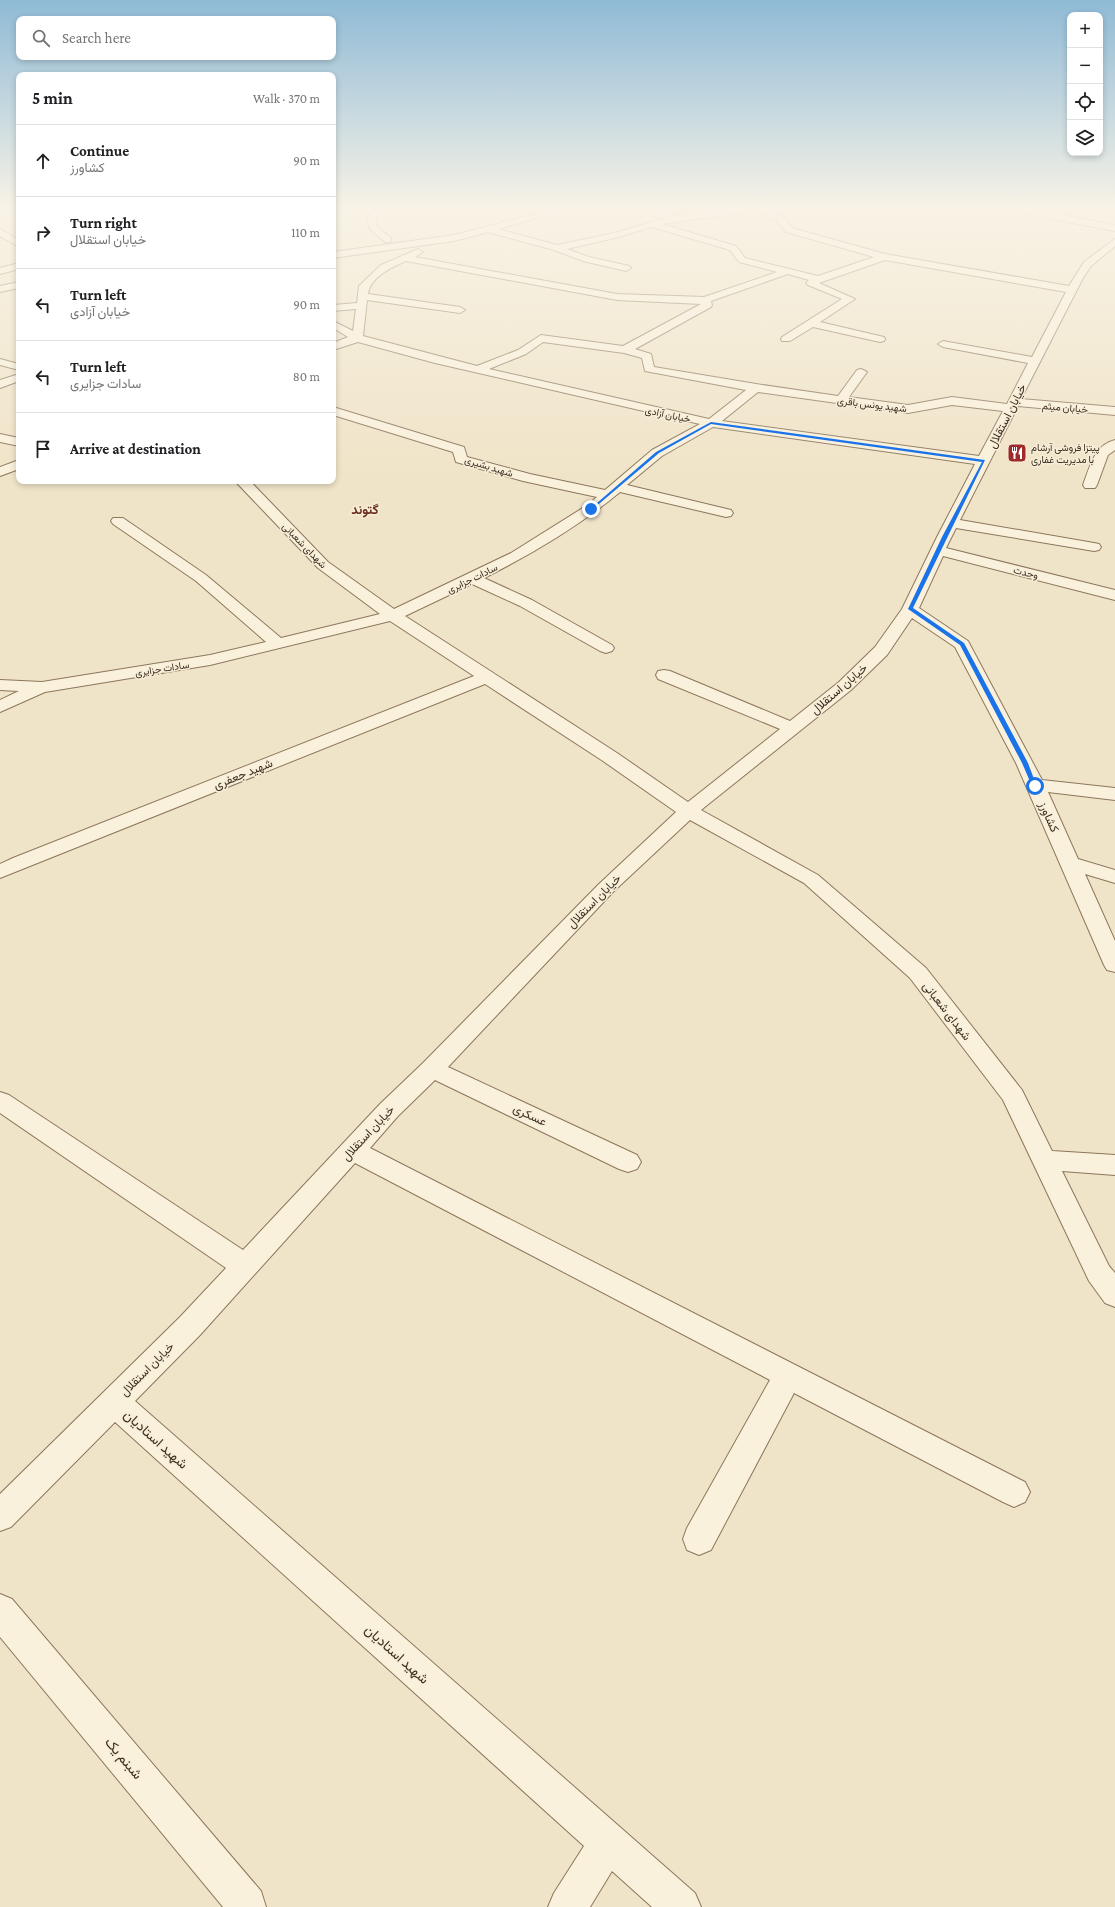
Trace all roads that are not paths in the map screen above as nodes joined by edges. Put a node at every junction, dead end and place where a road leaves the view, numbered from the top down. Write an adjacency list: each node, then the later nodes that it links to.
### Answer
1 (363, 295): 7 (street)
2 (606, 295): 6 (street)
3 (719, 295): 6 (street)
4 (840, 295): 10 (street)
5 (1069, 295): 18 (street, خیابان استقلال)
6 (705, 300): 17 (street)
7 (362, 301): 8 (street); 9 (street); 12 (street)
8 (336, 307)
9 (460, 310)
10 (809, 323): 13 (street); 14 (street)
11 (336, 326): 12 (street, خیابان آزادی)
12 (357, 338): 16 (street); 21 (street, خیابان آزادی)
13 (786, 339)
14 (880, 339)
15 (942, 344): 18 (street)
16 (336, 346)
17 (625, 350): 21 (street); 25 (street)
18 (1036, 361): 27 (street, خیابان استقلال)
19 (0, 362): 20 (street)
20 (16, 366)
21 (478, 370): 30 (street, خیابان آزادی)
22 (861, 372): 26 (street)
23 (16, 378): 24 (street)
24 (0, 384)
25 (756, 388): 26 (street, شهید یونس باقری); 30 (street, سادات جزایری)
26 (841, 400): 27 (street, شهید یونس باقری)
27 (1013, 405): 28 (street, خیابان میثم); 34 (street, خیابان استقلال)
28 (1115, 411)
29 (336, 412): 39 (street, شهید بشیری)
30 (711, 423): 34 (street, خیابان آزادی); 39 (street, سادات جزایری)
31 (0, 438): 32 (street)
32 (16, 441)
33 (1115, 444): 38 (street)
34 (984, 461): 42 (street, خیابان استقلال)
35 (16, 465): 36 (street)
36 (0, 472)
37 (245, 484): 48 (street, شهدای شعبانی)
38 (1090, 484)
39 (612, 491): 40 (street); 45 (street, سادات جزایری)
40 (726, 513)
41 (118, 520): 49 (street)
42 (951, 523): 43 (street); 44 (street, خیابان استقلال)
43 (1094, 547)
44 (938, 550): 46 (street, وحدت); 47 (street, خیابان استقلال)
45 (472, 578): 48 (street, سادات جزایری); 50 (street)
46 (1115, 595)
47 (910, 609): 56 (street, خیابان استقلال); 57 (street, کشاورز)
48 (393, 616): 49 (street, سادات جزایری); 52 (street, شهدای شعبانی)
49 (278, 644): 54 (street, سادات جزایری)
50 (606, 648)
51 (664, 675): 56 (street)
52 (487, 677): 59 (street, شهدای شعبانی); 61 (street, شهید جعفری)
53 (0, 685): 54 (street, سادات جزایری)
54 (42, 687): 55 (street)
55 (0, 707)
56 (792, 728): 59 (street, خیابان استقلال)
57 (1035, 786): 58 (street); 60 (street, کشاورز)
58 (1115, 794)
59 (688, 811): 64 (street, خیابان استقلال); 67 (street, شهدای شعبانی)
60 (1070, 863): 62 (street); 63 (street, کشاورز)
61 (0, 872)
62 (1115, 877)
63 (1115, 965)
64 (432, 1069): 66 (street, خیابان استقلال); 68 (street, عسکری)
65 (0, 1101): 70 (street)
66 (352, 1150): 70 (street, خیابان استقلال); 72 (street)
67 (1044, 1160): 69 (street); 71 (street, شهدای شعبانی)
68 (628, 1162)
69 (1115, 1165)
70 (245, 1266): 73 (street, خیابان استقلال)
71 (1115, 1295)
72 (788, 1376): 74 (street); 76 (street)
73 (114, 1402): 75 (street, خیابان استقلال); 78 (street, شهید استادیان)
74 (1014, 1492)
75 (0, 1516)
76 (699, 1539)
77 (0, 1611): 79 (street, شبنم یک)
78 (608, 1842): 80 (street); 81 (street, شهید استادیان)
79 (247, 1905)
80 (568, 1907)
81 (681, 1907)

